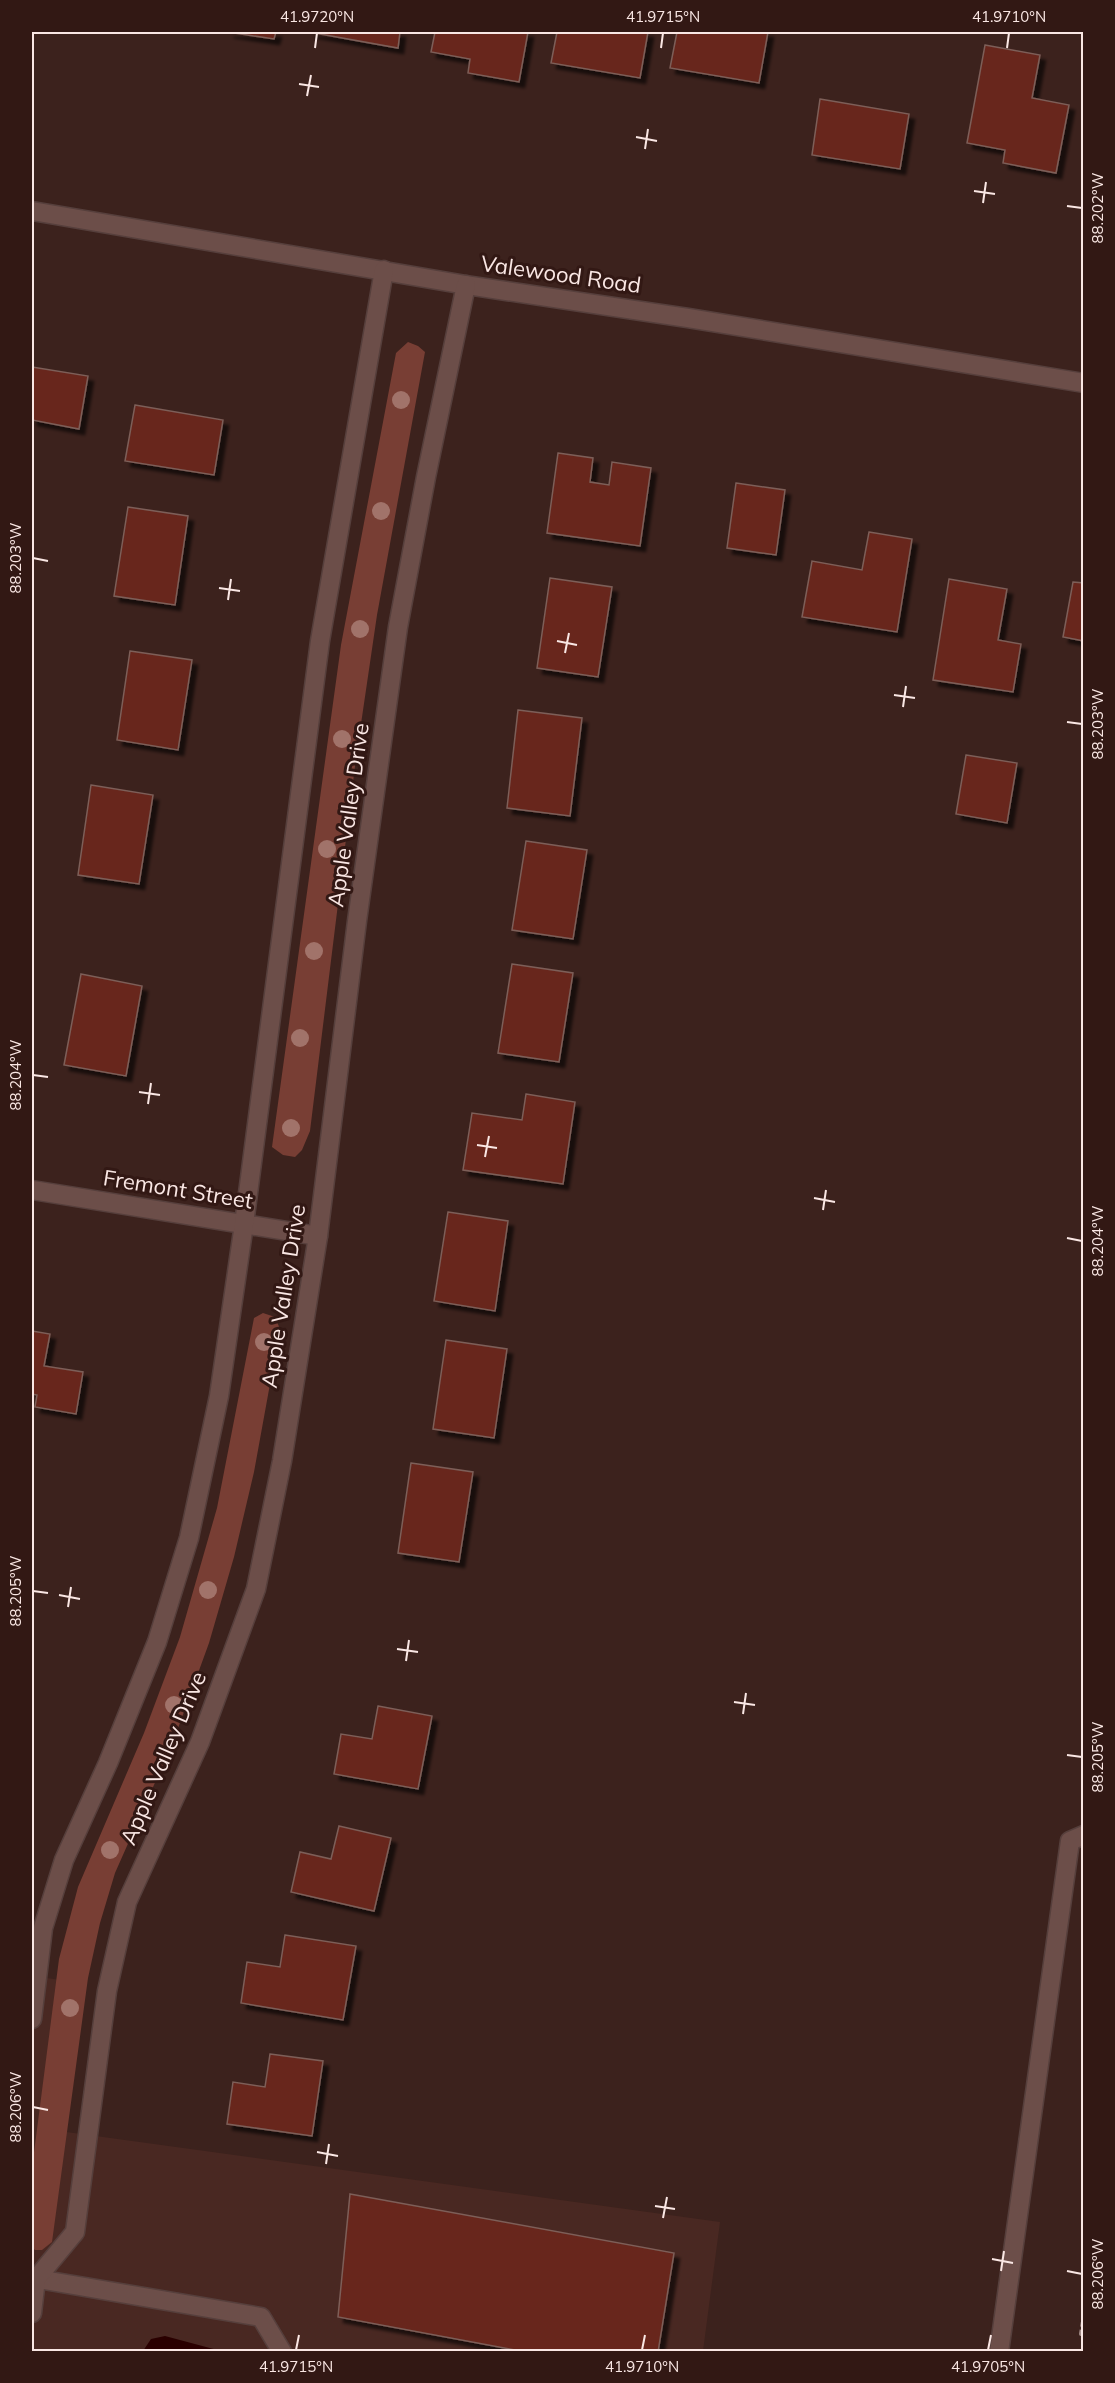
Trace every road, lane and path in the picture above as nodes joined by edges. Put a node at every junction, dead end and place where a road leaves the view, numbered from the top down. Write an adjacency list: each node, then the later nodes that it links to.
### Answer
1 (32, 211): 2 (street, Valewood Road)
2 (384, 270): 3 (street, Valewood Road); 6 (street)
3 (466, 285): 4 (street, Valewood Road); 7 (street, Apple Valley Drive)
4 (1083, 383)
5 (32, 1190): 6 (street, Fremont Street)
6 (244, 1224): 7 (street, Fremont Street); 9 (street)
7 (318, 1236): 10 (street, Apple Valley Drive)
8 (1083, 1835): 15 (street)
9 (32, 2019)
10 (33, 2277): 11 (street); 14 (street)
11 (32, 2313)
12 (1083, 2315): 13 (path)
13 (1083, 2334)
14 (282, 2352)
15 (999, 2352)

